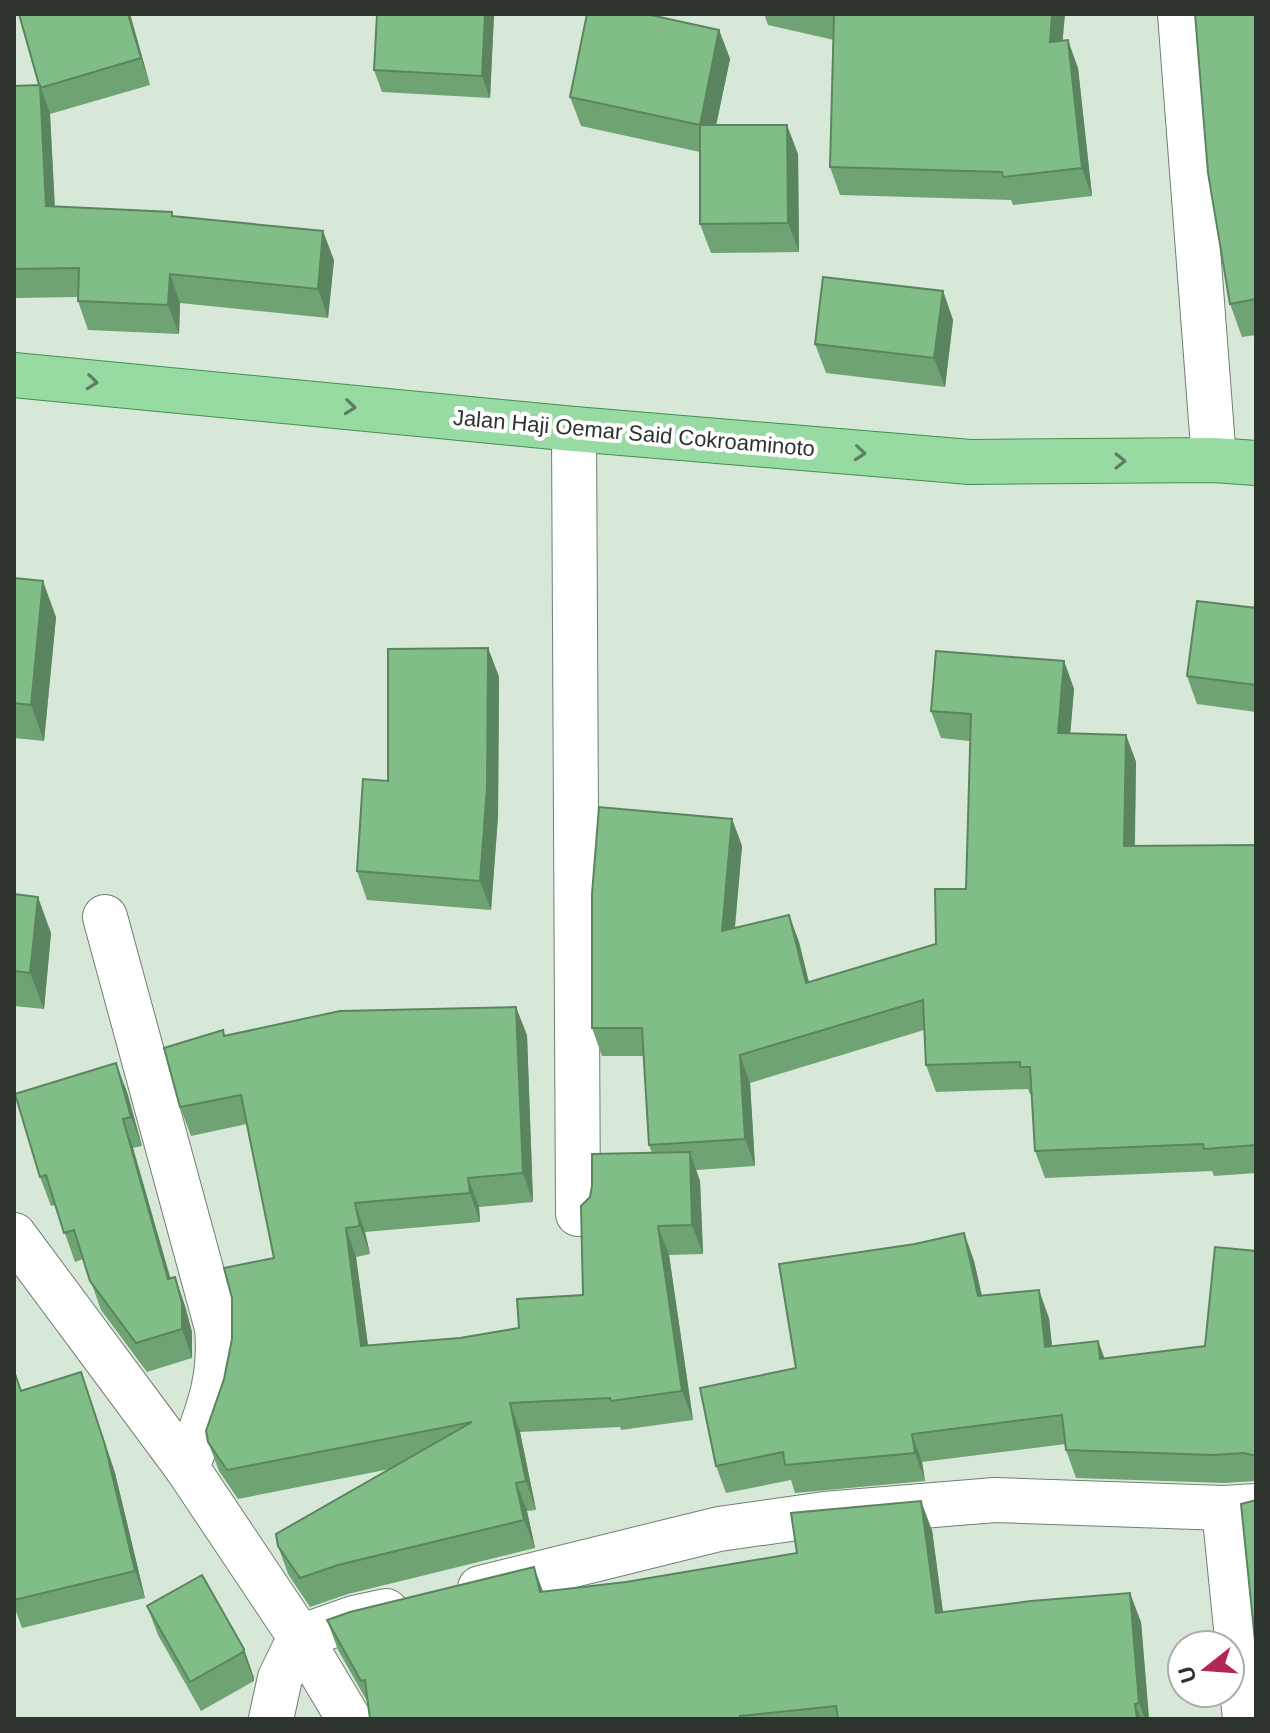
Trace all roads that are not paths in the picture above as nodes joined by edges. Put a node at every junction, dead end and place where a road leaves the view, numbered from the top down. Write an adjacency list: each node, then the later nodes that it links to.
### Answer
1 (1180, 14): 4 (street)
2 (14, 375): 3 (main road, Jalan Haji Oemar Said Cokroaminoto, one-way to 3)
3 (574, 429): 4 (main road, Jalan Haji Oemar Said Cokroaminoto, one-way to 4); 6 (street)
4 (1235, 462)
5 (105, 917): 8 (street)
6 (578, 1214)
7 (14, 1235): 8 (street)
8 (187, 1468): 10 (street)
9 (1240, 1507): 10 (street); 13 (street)
10 (300, 1637): 11 (street); 12 (street)
11 (271, 1719)
12 (349, 1719)
13 (1245, 1719)

